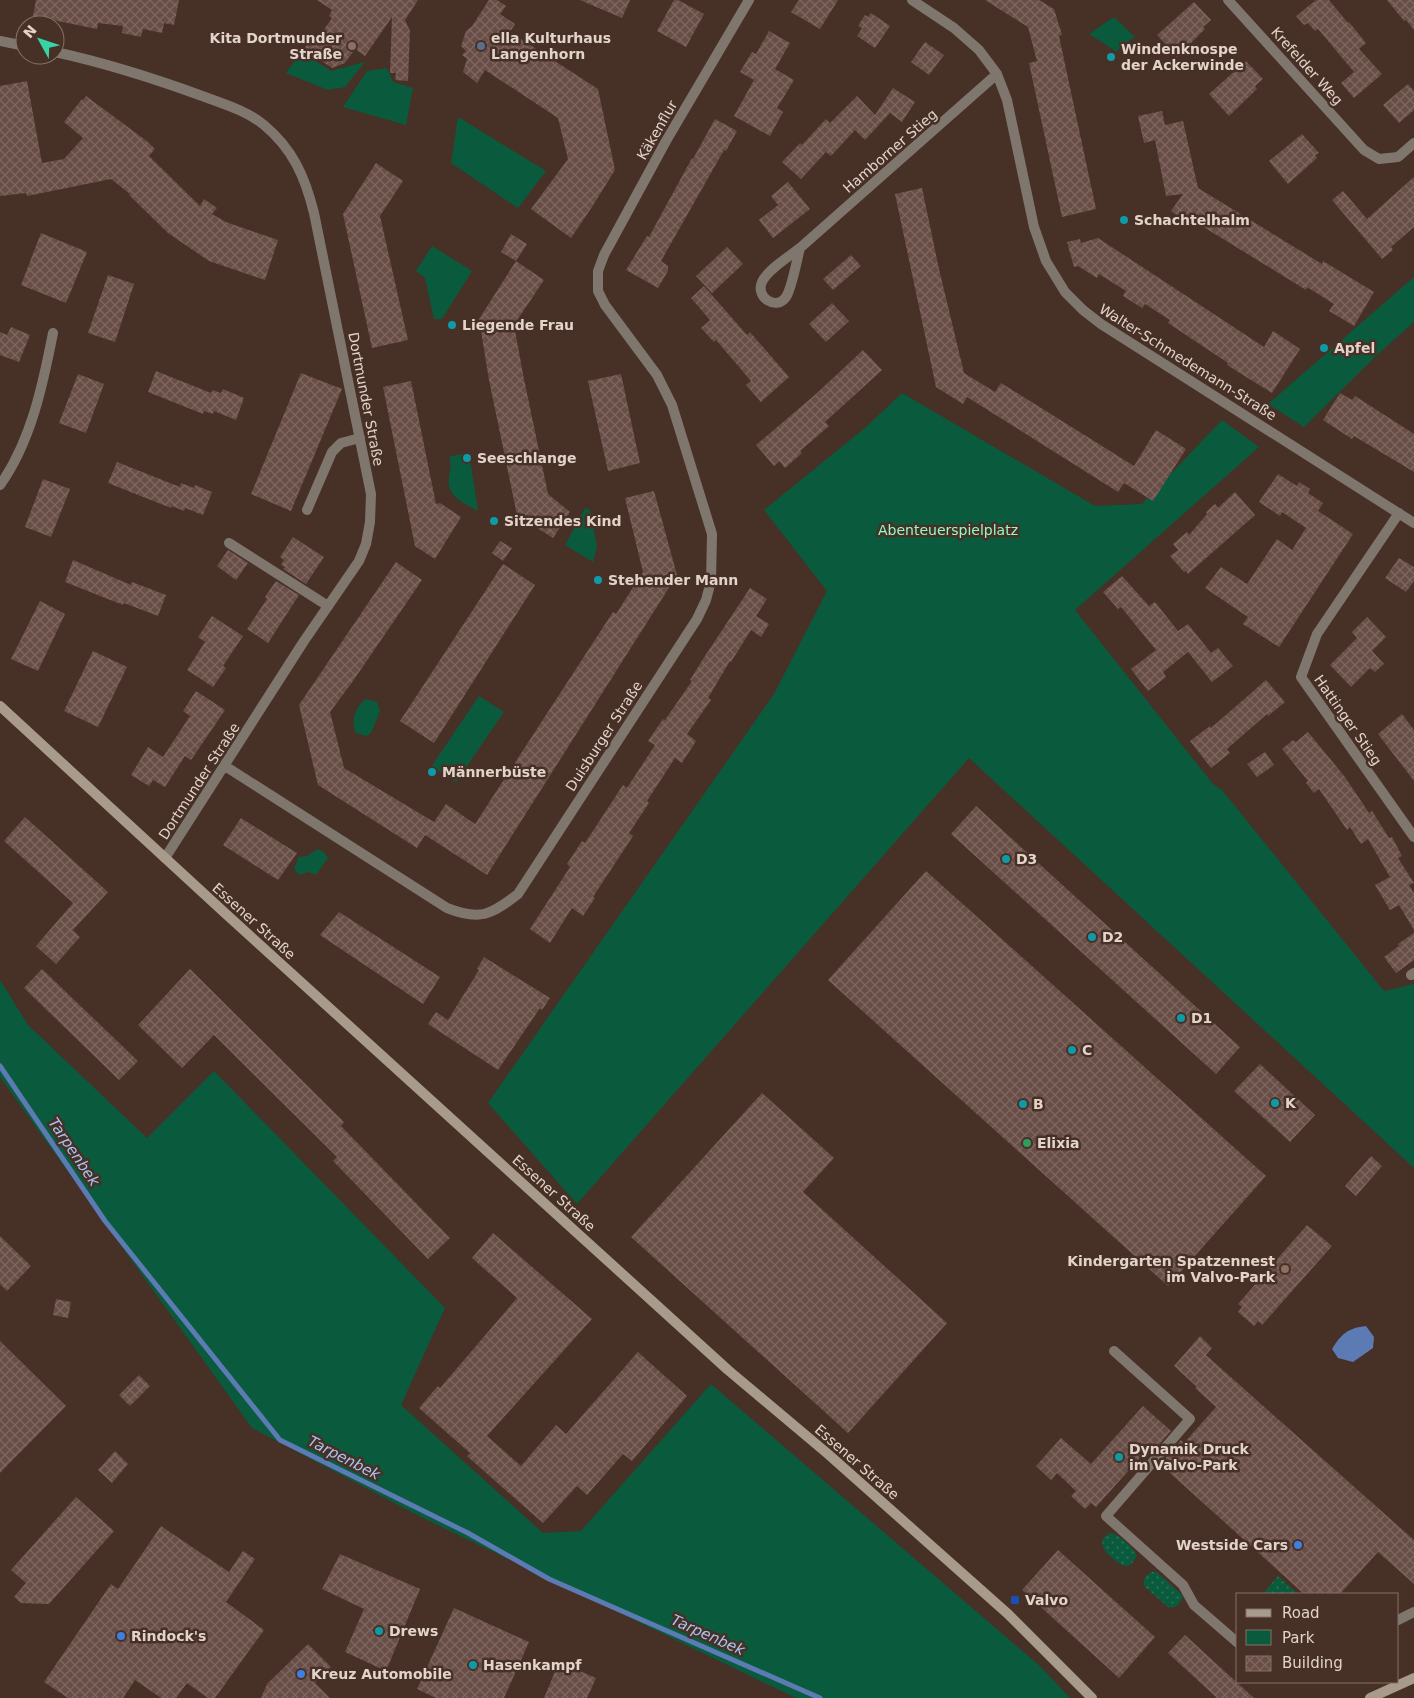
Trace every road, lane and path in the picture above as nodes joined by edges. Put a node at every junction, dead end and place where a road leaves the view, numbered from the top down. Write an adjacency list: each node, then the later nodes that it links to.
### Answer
1 (748, 0): 10 (street, Käkenflur)
2 (912, 0): 7 (street, Walter-Schmedemann-Straße)
3 (1228, 0): 8 (street, Krefelder Weg)
4 (0, 41): 5 (street)
5 (15, 44)
6 (65, 54): 12 (street, Dortmunder Straße)
7 (997, 74): 9 (street, Hamborner Stieg); 15 (street, Walter-Schmedemann-Straße)
8 (1414, 143)
9 (800, 248): 9 (street, Hamborner Stieg)
10 (597, 278): 20 (street, Duisburger Straße)
11 (53, 333): 13 (street)
12 (360, 438): 14 (street); 18 (street, Dortmunder Straße)
13 (0, 485)
14 (306, 510)
15 (1399, 513): 16 (street, Walter-Schmedemann-Straße); 21 (street, Hattinger Stieg)
16 (1414, 523)
17 (229, 543): 18 (street)
18 (328, 606): 20 (street, Dortmunder Straße)
19 (0, 706): 22 (street, Essener Straße)
20 (225, 766): 22 (street, Dortmunder Straße)
21 (1414, 837)
22 (165, 858): 28 (street, Essener Straße)
23 (1114, 1351): 26 (street)
24 (1414, 1612): 25 (street)
25 (1399, 1620)
26 (1236, 1641)
27 (1414, 1678): 29 (street)
28 (1092, 1698)
29 (1370, 1698)

